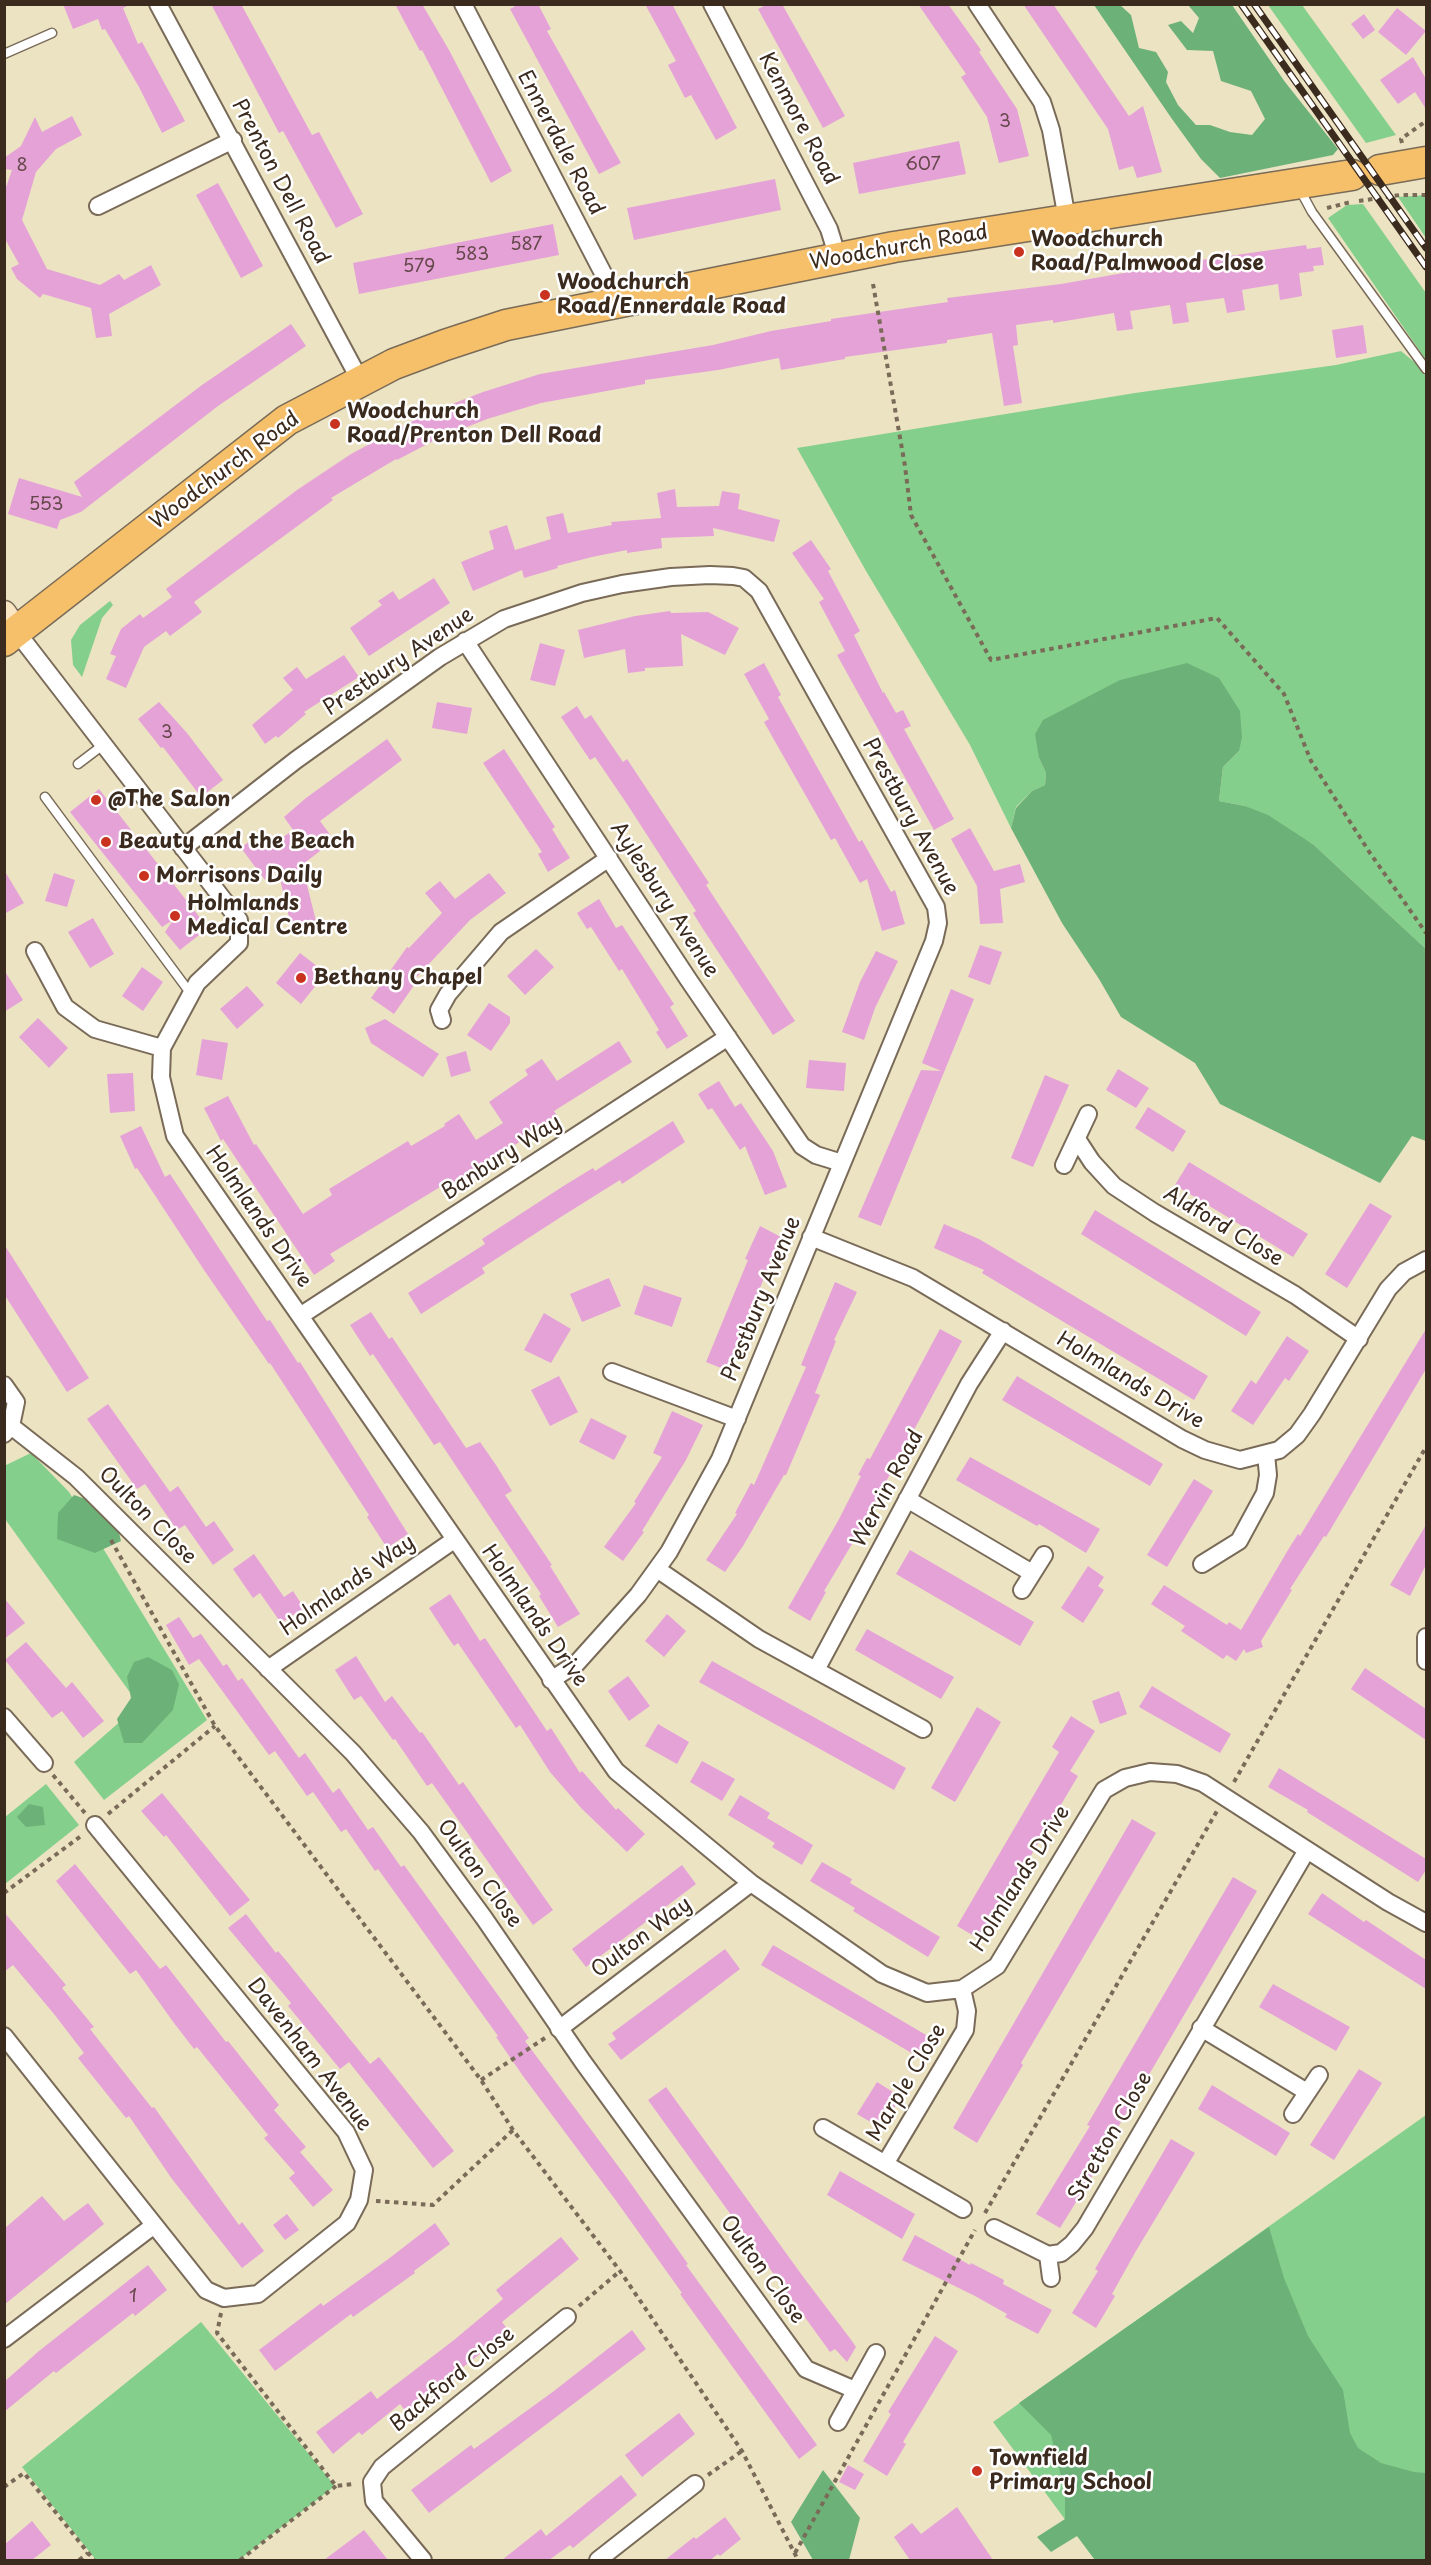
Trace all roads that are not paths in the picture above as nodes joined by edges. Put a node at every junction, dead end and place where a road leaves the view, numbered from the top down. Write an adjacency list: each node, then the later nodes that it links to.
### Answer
1 (158, 4): 7 (street, Prenton Dell Road)
2 (463, 4): 13 (street, Ennerdale Road)
3 (712, 4): 12 (street, Kenmore Road)
4 (977, 4): 11 (street)
5 (52, 33): 6 (lane)
6 (4, 54)
7 (232, 140): 10 (street); 15 (street, Prenton Dell Road)
8 (1426, 162): 9 (highway, Woodchurch Road)
9 (1297, 184): 11 (highway, Woodchurch Road); 14 (lane)
10 (99, 206)
11 (1067, 219): 12 (highway, Woodchurch Road)
12 (838, 258): 13 (highway, Woodchurch Road)
13 (618, 302): 15 (highway, Woodchurch Road)
14 (1426, 369)
15 (361, 382): 16 (highway, Woodchurch Road)
16 (8, 628): 18 (street, Holmlands Drive)
17 (465, 641): 21 (street, Prestbury Avenue); 22 (street, Aylesbury Avenue); 30 (street, Prestbury Avenue)
18 (103, 745): 19 (lane); 21 (street, Holmlands Drive)
19 (78, 764)
20 (45, 797): 24 (lane)
21 (183, 848): 24 (street, Holmlands Drive)
22 (609, 858): 25 (street); 26 (street, Aylesbury Avenue)
23 (31, 948): 27 (street)
24 (191, 994): 27 (street, Holmlands Drive)
25 (437, 1015)
26 (728, 1037): 30 (street, Aylesbury Avenue); 34 (street, Banbury Way)
27 (162, 1048): 34 (street, Holmlands Drive)
28 (1088, 1114): 29 (street)
29 (1077, 1139): 31 (street); 36 (street, Aldford Close)
30 (842, 1163): 32 (street, Prestbury Avenue)
31 (1064, 1165)
32 (811, 1237): 35 (street, Holmlands Drive); 39 (street, Prestbury Avenue)
33 (1426, 1260): 36 (street, Holmlands Drive)
34 (300, 1316): 43 (street, Holmlands Drive)
35 (1003, 1331): 41 (street, Holmlands Drive); 42 (street, Wervin Road)
36 (1359, 1339): 41 (street, Holmlands Drive)
37 (612, 1372): 39 (street)
38 (4, 1385): 40 (street)
39 (737, 1419): 46 (street, Prestbury Avenue)
40 (8, 1430): 51 (street, Oulton Close)
41 (1266, 1454): 45 (street)
42 (908, 1499): 47 (street); 52 (street, Wervin Road)
43 (454, 1540): 51 (street, Holmlands Way); 53 (street, Holmlands Drive)
44 (1044, 1555): 47 (street)
45 (1202, 1564)
46 (657, 1569): 52 (street); 53 (street, Prestbury Avenue)
47 (1032, 1573): 48 (street)
48 (1022, 1590)
49 (1426, 1637): 50 (street)
50 (1426, 1661)
51 (268, 1669): 62 (street, Oulton Close)
52 (816, 1670): 55 (street)
53 (551, 1680): 59 (street, Holmlands Drive)
54 (4, 1717): 56 (street)
55 (923, 1729)
56 (44, 1763)
57 (95, 1825): 71 (street, Davenham Avenue)
58 (1306, 1850): 60 (street, Holmlands Drive); 61 (street, Holmlands Drive); 63 (street, Stretton Close)
59 (751, 1883): 61 (street, Holmlands Drive); 62 (street, Oulton Way)
60 (1426, 1923)
61 (962, 1989): 69 (street, Marple Close)
62 (560, 2028): 78 (street, Oulton Close)
63 (1202, 2028): 66 (street); 73 (street, Stretton Close)
64 (5, 2037): 71 (street)
65 (1318, 2075): 66 (street)
66 (1307, 2092): 67 (street)
67 (1293, 2115)
68 (823, 2128): 69 (street, Marple Close)
69 (885, 2164): 70 (street, Marple Close)
70 (963, 2209)
71 (153, 2226): 76 (street)
72 (994, 2229): 73 (street)
73 (1048, 2254): 74 (street)
74 (1051, 2278)
75 (567, 2317): 81 (street, Backford Close)
76 (4, 2339)
77 (876, 2354): 78 (street)
78 (855, 2390): 79 (street)
79 (838, 2422)
80 (695, 2484): 82 (street)
81 (423, 2560)
82 (598, 2560)

